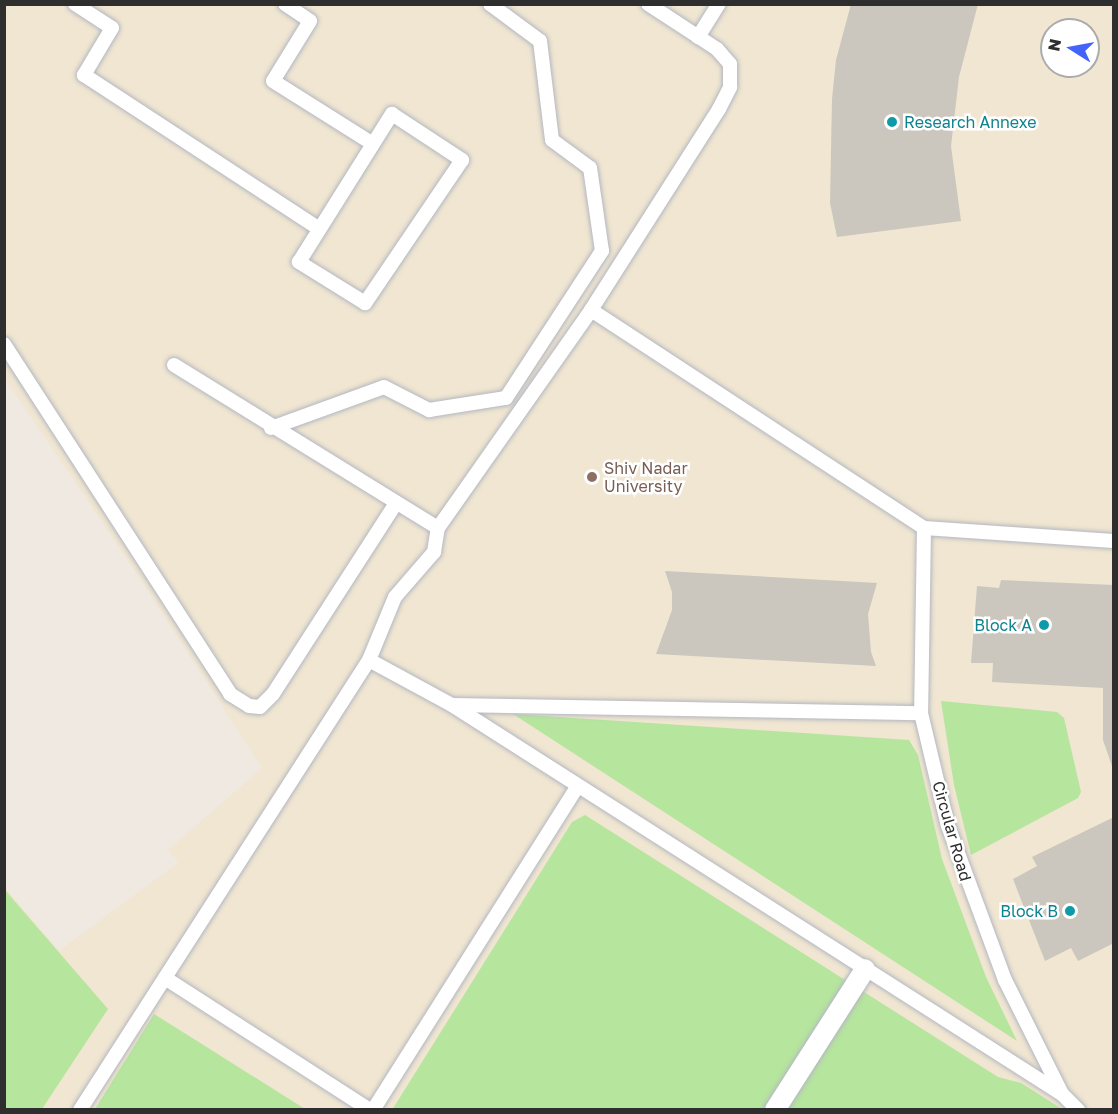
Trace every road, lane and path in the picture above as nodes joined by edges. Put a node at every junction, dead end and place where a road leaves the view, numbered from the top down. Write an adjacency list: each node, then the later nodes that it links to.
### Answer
1 (75, 4): 8 (lane)
2 (285, 4): 7 (lane)
3 (490, 4): 12 (lane)
4 (648, 4): 6 (lane)
5 (719, 4): 6 (lane)
6 (698, 37): 9 (lane)
7 (373, 144): 8 (lane); 8 (lane)
8 (319, 229)
9 (591, 310): 14 (lane); 15 (lane)
10 (4, 344): 13 (lane)
11 (174, 365): 12 (lane)
12 (271, 428): 13 (lane)
13 (395, 505): 14 (lane)
14 (438, 528): 17 (lane)
15 (924, 528): 16 (lane); 19 (lane, Circular Road)
16 (1113, 541)
17 (369, 660): 18 (lane); 22 (lane)
18 (452, 705): 19 (lane); 20 (lane)
19 (921, 713): 23 (lane, Circular Road)
20 (578, 786): 21 (lane); 25 (lane)
21 (865, 969): 23 (lane); 26 (street)
22 (165, 978): 24 (lane); 25 (lane)
23 (1062, 1094): 27 (lane, Circular Road)
24 (80, 1110)
25 (371, 1110)
26 (775, 1110)
27 (1078, 1110)

